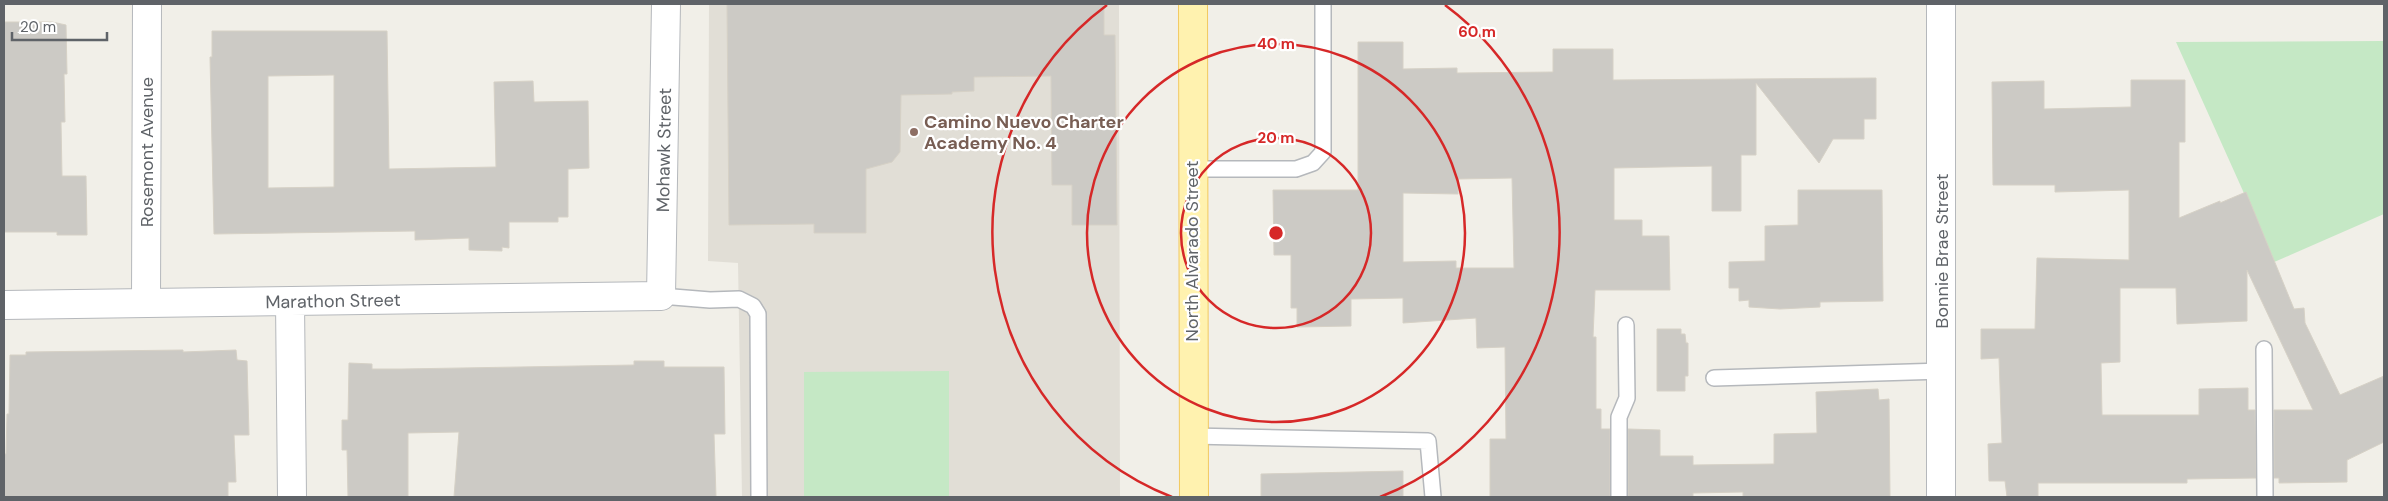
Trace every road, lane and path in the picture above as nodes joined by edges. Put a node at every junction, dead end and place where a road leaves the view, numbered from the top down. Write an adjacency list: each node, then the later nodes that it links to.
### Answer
1 (147, 4): 8 (street, Rosemont Avenue)
2 (666, 4): 7 (street, Mohawk Street)
3 (1193, 4): 6 (main road, North Alvarado Street)
4 (1323, 4): 6 (lane)
5 (1941, 4): 13 (street, Bonnie Brae Street)
6 (1192, 169): 15 (main road, North Alvarado Street)
7 (662, 296): 9 (street, Marathon Street); 17 (lane)
8 (146, 301): 9 (street, Marathon Street); 10 (street, Marathon Street)
9 (290, 302): 16 (street)
10 (4, 305)
11 (1626, 325): 20 (lane)
12 (2264, 349): 22 (lane)
13 (1943, 371): 14 (lane); 21 (street, Bonnie Brae Street)
14 (1714, 378)
15 (1192, 436): 18 (main road, North Alvarado Street); 19 (lane)
16 (292, 497)
17 (759, 497)
18 (1194, 497)
19 (1433, 497)
20 (1619, 497)
21 (1942, 497)
22 (2265, 497)

